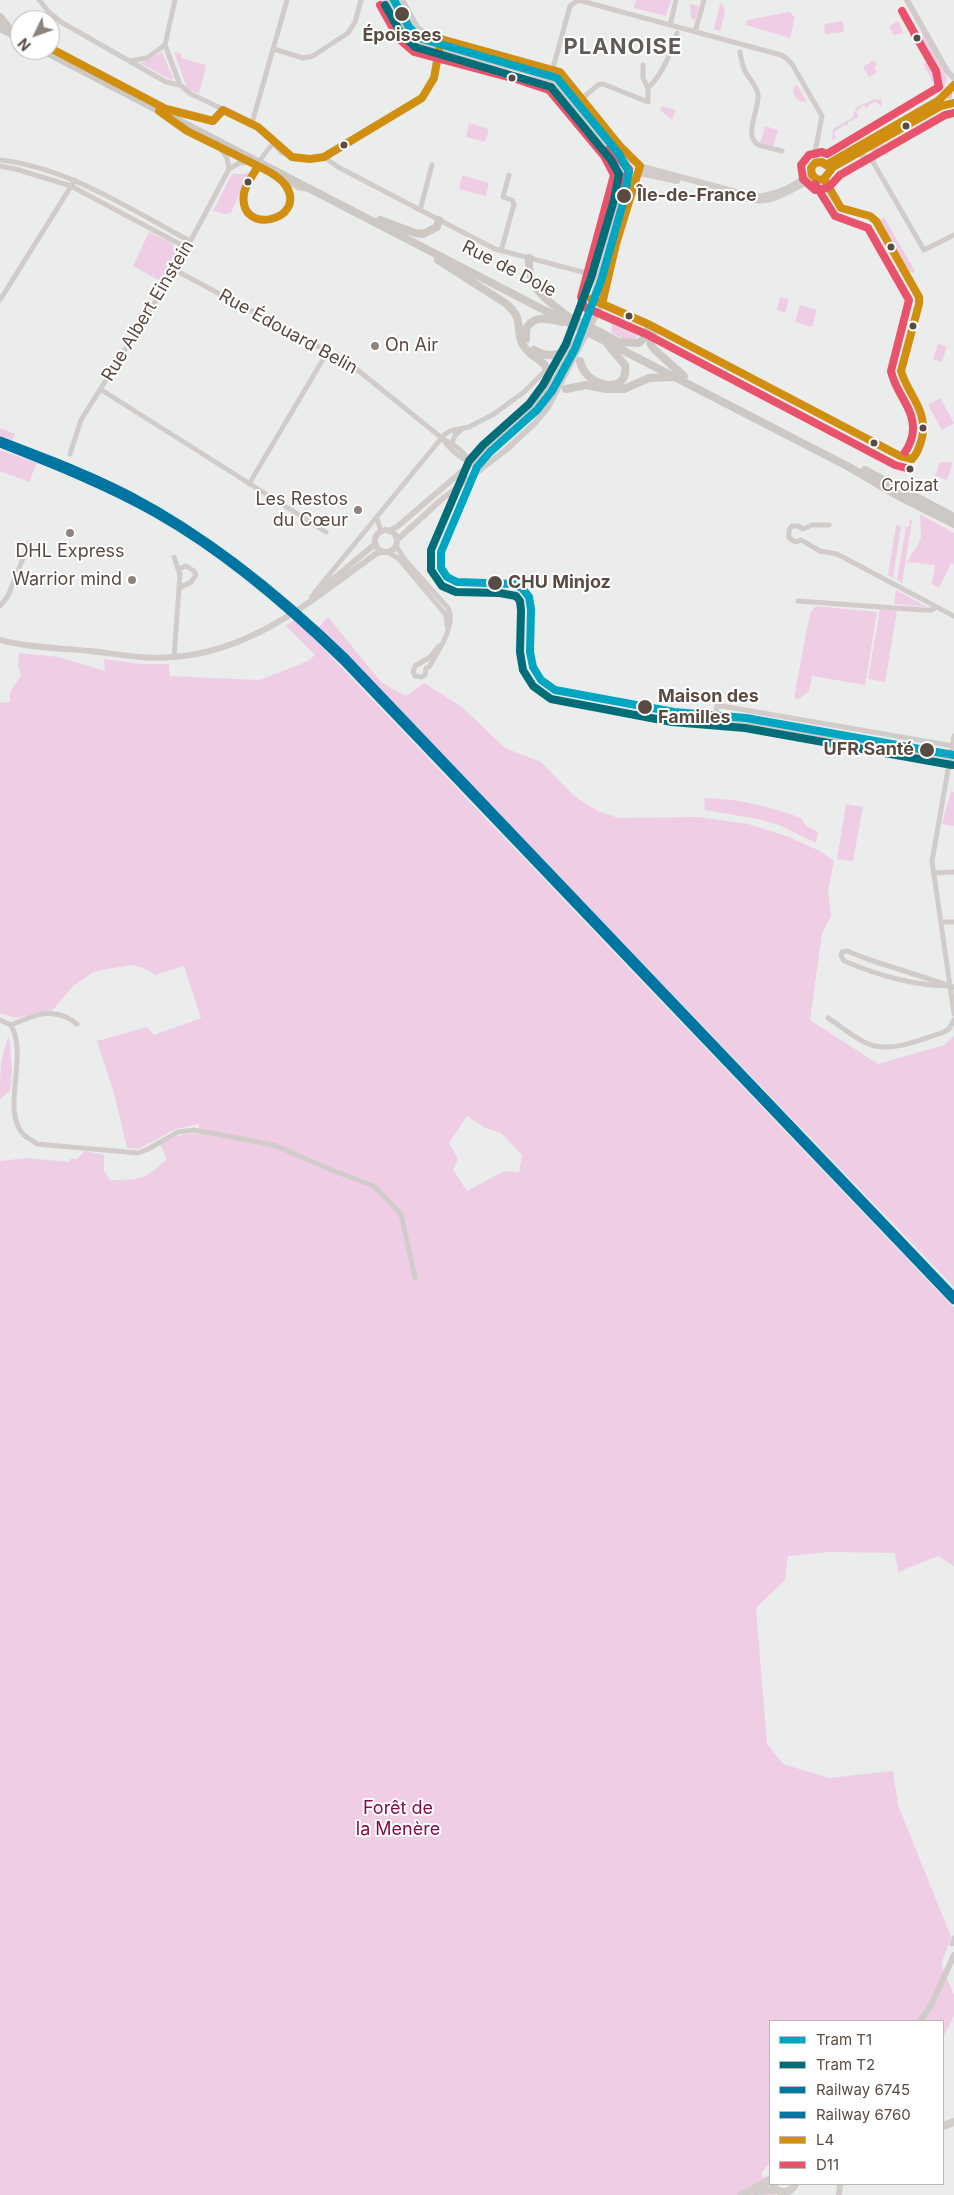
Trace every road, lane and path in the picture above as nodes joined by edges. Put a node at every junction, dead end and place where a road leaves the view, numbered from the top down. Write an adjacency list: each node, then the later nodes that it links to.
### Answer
1 (39, 0): 22 (street)
2 (175, 0): 16 (street)
3 (287, 0): 17 (street)
4 (360, 0): 17 (street)
5 (388, 0): 18 (street)
6 (402, 0): 15 (street)
7 (676, 0): 11 (street)
8 (704, 0): 13 (street)
9 (909, 2): 25 (street)
10 (0, 17): 12 (main road)
11 (670, 25): 13 (street); 24 (street)
12 (3, 26)
13 (697, 32): 46 (street)
14 (677, 33): 29 (street)
15 (441, 38): 18 (street); 24 (street)
16 (165, 45): 22 (street); 28 (street)
17 (274, 49): 36 (street)
18 (440, 49): 27 (street); 42 (street)
19 (740, 52): 40 (street)
20 (60, 53): 34 (main road, Rue de Dole)
21 (60, 59): 33 (main road, Rue de Dole)
22 (129, 61): 28 (street)
23 (643, 65): 29 (street)
24 (553, 69): 27 (street); 45 (street)
25 (948, 71): 26 (street); 30 (street)
26 (954, 78)
27 (550, 79): 54 (street)
28 (180, 85): 35 (street)
29 (648, 88): 31 (street)
30 (950, 89): 32 (street); 52 (street)
31 (584, 96)
32 (953, 103): 38 (street)
33 (152, 106): 39 (street, Rue de Dole); 44 (main road, Rue de Dole)
34 (166, 109): 35 (main road); 44 (main road, Rue de Dole)
35 (223, 110): 36 (street)
36 (252, 123): 37 (street)
37 (274, 143): 42 (street); 51 (street)
38 (875, 144): 41 (street); 47 (street)
39 (220, 148): 44 (street, Rue de Dole); 53 (street)
40 (782, 151)
41 (858, 153): 47 (street); 52 (street)
42 (324, 157): 64 (street)
43 (0, 160): 61 (street)
44 (253, 160): 51 (main road, Rue de Dole); 53 (street)
45 (632, 160): 48 (street); 54 (street)
46 (817, 162): 52 (street); 55 (street)
47 (873, 162): 67 (street)
48 (639, 163): 55 (street); 56 (street)
49 (432, 165): 64 (street)
50 (0, 166): 62 (street)
51 (262, 166): 58 (street, Rue de Dole); 58 (street); 63 (main road, Rue de Dole); 65 (main road, Rue de Dole)
52 (828, 168): 60 (street)
53 (229, 169): 69 (street, Rue Albert Einstein)
54 (624, 171): 56 (street); 74 (street)
55 (811, 172): 59 (street)
56 (638, 174): 59 (street); 77 (street)
57 (509, 175): 71 (street)
58 (280, 178): 63 (street, Rue de Dole)
59 (815, 179): 60 (street)
60 (824, 179): 79 (street)
61 (75, 180): 62 (street); 69 (street)
62 (71, 186): 70 (street); 75 (street)
63 (311, 189): 68 (main road, Rue de Dole)
64 (420, 210): 66 (street)
65 (380, 220): 66 (main road); 78 (main road, Rue de Dole)
66 (439, 220): 71 (street)
67 (954, 235)
68 (405, 238): 78 (main road, Rue de Dole); 85 (main road)
69 (190, 241): 70 (street, Rue Albert Einstein)
70 (186, 248): 73 (street, Rue Albert Einstein)
71 (501, 251): 72 (street)
72 (529, 258): 74 (street); 78 (main road)
73 (175, 270): 83 (street, Rue Édouard Belin); 88 (street, Rue Albert Einstein)
74 (598, 276): 76 (street)
75 (0, 300)
76 (591, 300): 77 (street); 82 (street)
77 (602, 304): 79 (street); 82 (street)
78 (571, 321): 80 (main road, Rue de Dole, bridge); 82 (main road)
79 (653, 327): 81 (main road); 87 (main road)
80 (600, 336): 81 (main road, Rue de Dole); 84 (main road); 86 (main road, Rue de Dole)
81 (618, 342): 87 (main road, Rue de Dole)
82 (576, 349): 84 (street); 90 (street); 91 (street)
83 (328, 351): 93 (street, Rue Édouard Belin); 98 (street)
84 (580, 361)
85 (546, 370): 90 (main road); 92 (street)
86 (674, 376): 89 (main road); 101 (main road, Rue de Dole)
87 (684, 376): 99 (main road, Rue de Dole)
88 (100, 389): 95 (street, Rue Albert Einstein); 98 (street)
89 (566, 389): 91 (street)
90 (546, 391): 96 (street)
91 (548, 407): 97 (street)
92 (462, 429): 93 (street); 94 (street)
93 (443, 439): 94 (street); 96 (street, Rue Édouard Belin); 100 (street)
94 (452, 443): 96 (street)
95 (70, 454)
96 (472, 463): 97 (street, Rue Édouard Belin); 104 (street)
97 (481, 470): 109 (street)
98 (249, 484): 105 (street)
99 (952, 515)
100 (377, 518): 106 (street); 115 (street)
101 (954, 524)
102 (829, 525): 103 (street)
103 (803, 529): 107 (street); 107 (street)
104 (390, 531): 106 (street); 109 (street)
105 (326, 532)
106 (380, 532): 110 (street)
107 (801, 540): 120 (street)
108 (29, 542): 119 (street)
109 (396, 543): 111 (street); 117 (street)
110 (376, 544): 111 (street); 115 (street)
111 (385, 552): 116 (street); 121 (street)
112 (174, 557): 113 (street)
113 (179, 569): 114 (street); 114 (street)
114 (179, 588): 126 (street)
115 (312, 596): 121 (street)
116 (430, 596): 117 (street); 123 (street)
117 (438, 596): 123 (street)
118 (798, 601): 120 (street)
119 (0, 606)
120 (936, 607): 122 (street)
121 (300, 608): 126 (street)
122 (954, 616)
123 (446, 634): 125 (street)
124 (0, 640): 126 (street)
125 (440, 646): 127 (street); 128 (street)
126 (174, 657)
127 (421, 664): 128 (street); 128 (street)
128 (426, 668)
129 (954, 736): 130 (street)
130 (953, 746): 131 (street); 131 (street)
131 (952, 757): 133 (street)
132 (954, 872): 133 (street)
133 (933, 873): 134 (street)
134 (941, 922): 135 (street); 136 (street)
135 (954, 922)
136 (947, 964): 137 (street); 138 (street)
137 (953, 964)
138 (952, 987): 138 (street); 139 (street)
139 (954, 1014)
140 (828, 1018): 142 (street)
141 (0, 1020): 144 (street)
142 (954, 1020)
143 (77, 1024): 144 (street)
144 (11, 1025): 145 (street)
145 (415, 1278)
146 (954, 1938): 147 (street)
147 (952, 1944)
148 (954, 1956): 149 (street)
149 (921, 2020)
150 (769, 2180): 154 (main road)
151 (793, 2185): 153 (main road)
152 (840, 2185): 155 (street)
153 (779, 2190): 154 (main road)
154 (742, 2194)
155 (838, 2195)

